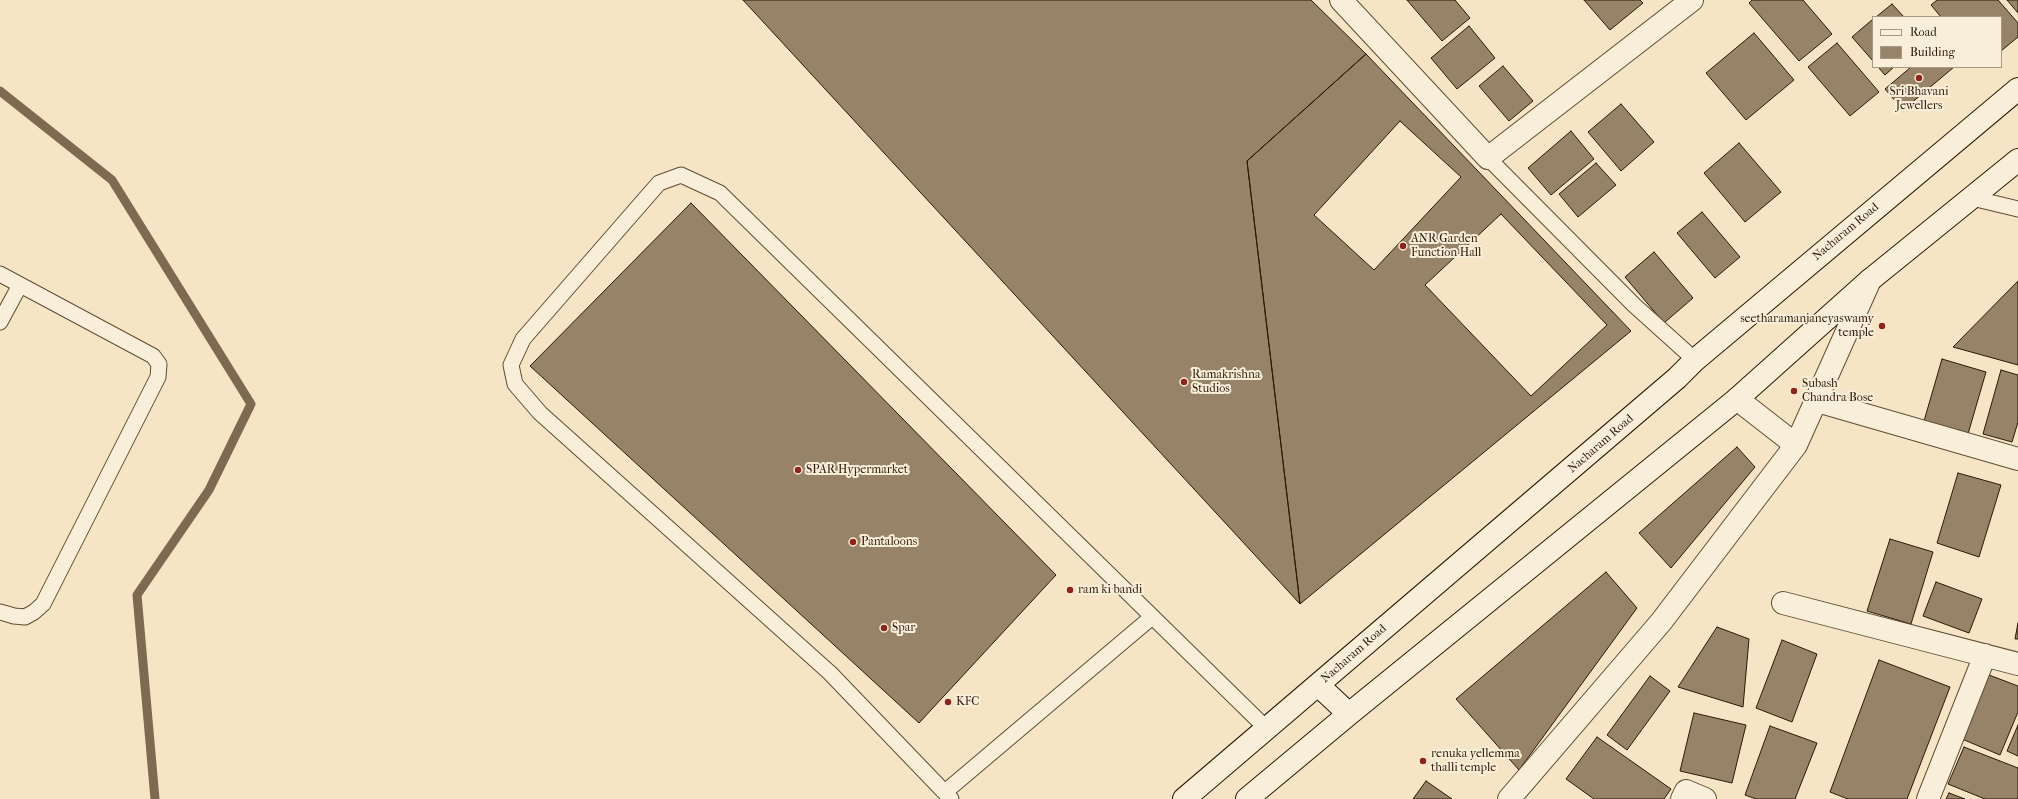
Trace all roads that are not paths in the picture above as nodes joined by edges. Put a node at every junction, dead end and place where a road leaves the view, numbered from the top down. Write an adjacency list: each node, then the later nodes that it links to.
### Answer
1 (1341, 0): 4 (main road)
2 (1692, 0): 4 (main road)
3 (2018, 90): 12 (main road, Nacharam Road)
4 (1488, 158): 12 (lane)
5 (2018, 160): 6 (main road)
6 (1972, 198): 7 (lane); 9 (main road)
7 (2018, 210)
8 (0, 274): 10 (lane)
9 (1870, 280): 13 (main road); 14 (main road)
10 (20, 285): 11 (lane); 18 (lane)
11 (0, 322)
12 (1695, 360): 22 (main road, Nacharam Road)
13 (1737, 399): 15 (main road); 23 (main road)
14 (1817, 401): 15 (main road); 16 (main road)
15 (1796, 446): 28 (main road)
16 (2018, 459)
17 (1783, 602): 20 (main road)
18 (0, 612)
19 (1152, 617): 24 (lane); 25 (lane); 25 (lane)
20 (1985, 655): 21 (main road); 31 (main road)
21 (2018, 664)
22 (1318, 685): 23 (main road); 24 (main road, Nacharam Road)
23 (1349, 714): 27 (main road)
24 (1267, 729): 26 (main road, Nacharam Road)
25 (948, 796)
26 (1184, 799)
27 (1247, 799)
28 (1509, 799)
29 (1682, 799): 30 (main road)
30 (1705, 799)
31 (1928, 799)

